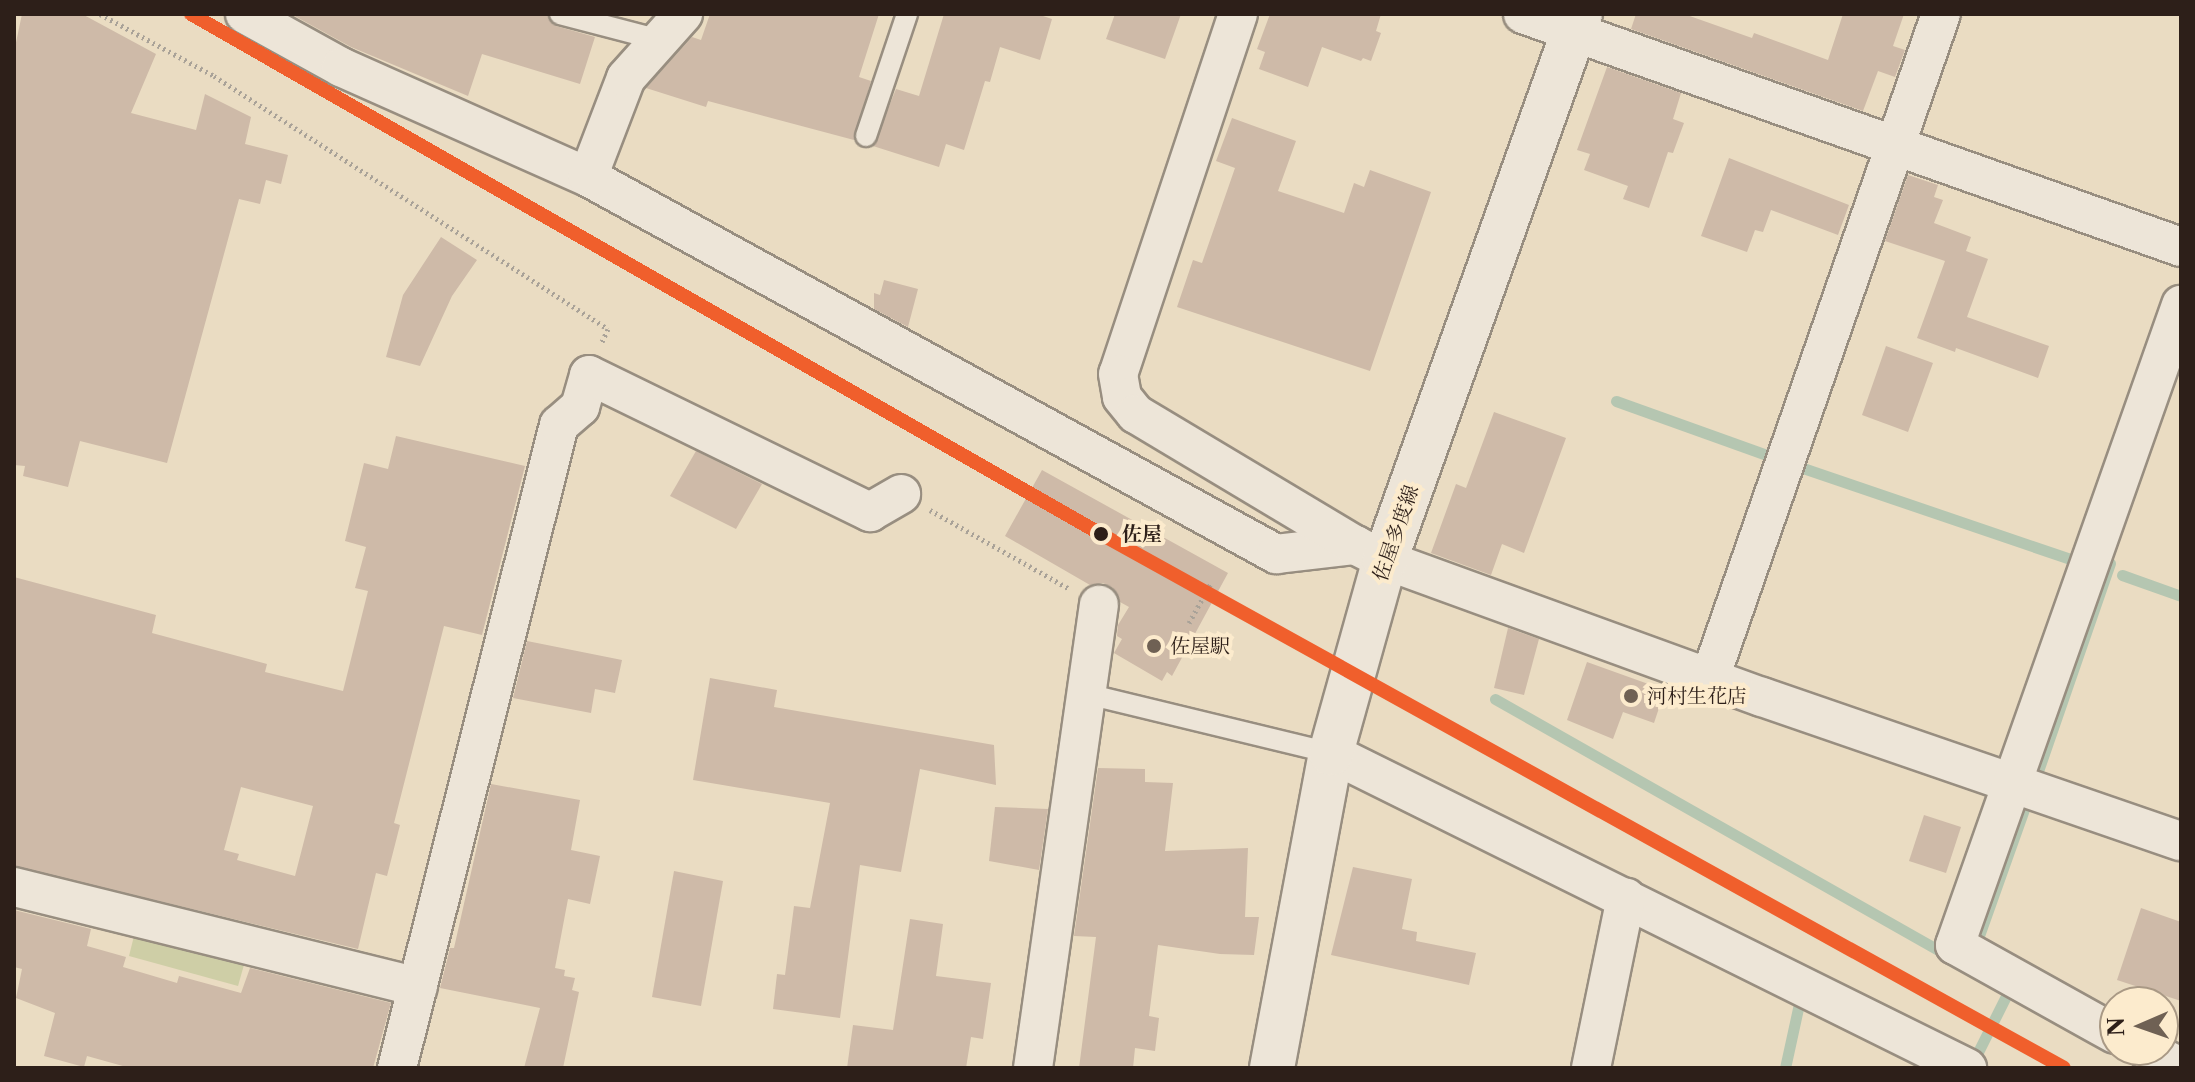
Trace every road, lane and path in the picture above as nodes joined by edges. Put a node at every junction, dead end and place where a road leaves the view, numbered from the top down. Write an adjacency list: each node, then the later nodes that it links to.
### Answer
1 (100, 14): 15 (path)
2 (245, 14): 12 (street)
3 (560, 14): 9 (lane)
4 (907, 14): 10 (lane)
5 (1238, 14): 17 (street)
6 (1523, 14): 8 (street)
7 (1941, 14): 11 (street)
8 (1577, 23): 11 (street); 17 (main road, 佐屋多度線)
9 (672, 27): 12 (street)
10 (866, 136)
11 (1894, 148): 13 (street); 21 (street)
12 (588, 177): 17 (street)
13 (2181, 247)
14 (2181, 305): 24 (street)
15 (589, 375): 16 (street); 28 (street)
16 (901, 494): 19 (path)
17 (1370, 553): 21 (street); 23 (main road, 佐屋多度線)
18 (1211, 583): 20 (path)
19 (1099, 605): 22 (street)
20 (1189, 623)
21 (1710, 678): 24 (street)
22 (1087, 694): 23 (lane); 32 (street)
23 (1331, 753): 27 (street); 33 (main road, 佐屋多度線)
24 (2012, 784): 25 (street); 29 (street)
25 (2181, 841)
26 (14, 887): 28 (street)
27 (1626, 898): 30 (street); 34 (street)
28 (418, 987): 31 (street)
29 (2099, 1025)
30 (1931, 1060): 35 (street)
31 (397, 1068)
32 (1033, 1068)
33 (1272, 1068)
34 (1591, 1068)
35 (1967, 1068)

